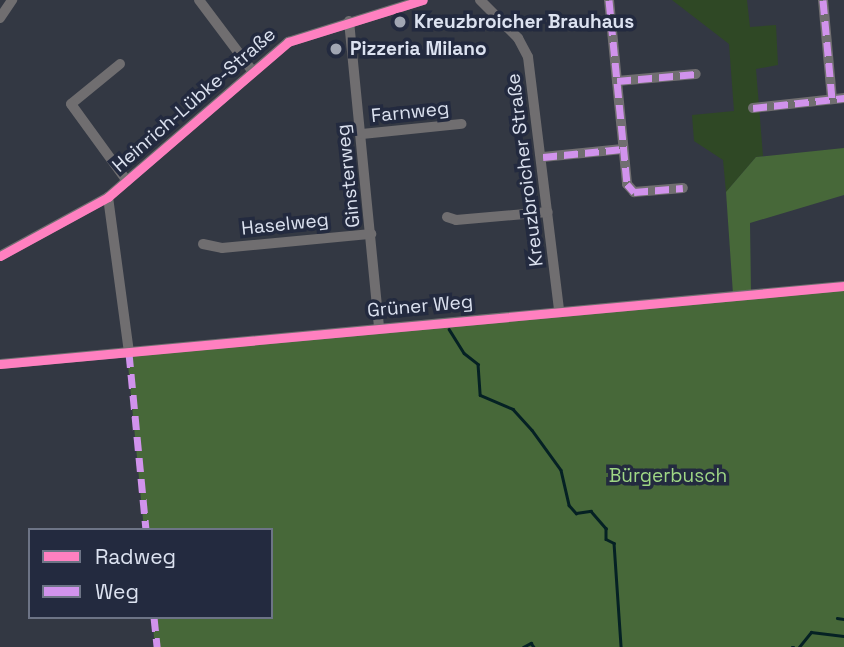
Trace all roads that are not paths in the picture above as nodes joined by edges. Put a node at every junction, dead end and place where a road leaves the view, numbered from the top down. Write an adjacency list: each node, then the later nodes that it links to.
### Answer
1 (12, 0): 7 (street)
2 (199, 0): 10 (street)
3 (423, 0): 8 (street, Heinrich-Lübke-Straße)
4 (480, 0): 19 (street, Kreuzbroicher Straße)
5 (608, 0): 12 (street)
6 (823, 0): 14 (street)
7 (0, 18)
8 (349, 21): 10 (street, Heinrich-Lübke-Straße); 17 (street, Ginsterweg)
9 (120, 64): 20 (street)
10 (253, 72): 20 (street, Heinrich-Lübke-Straße)
11 (696, 74): 12 (street)
12 (617, 81): 18 (street)
13 (844, 98): 14 (street)
14 (832, 99): 15 (street)
15 (753, 108)
16 (461, 124): 17 (street, Farnweg)
17 (362, 134): 25 (street, Ginsterweg)
18 (623, 149): 19 (street); 21 (street)
19 (543, 157): 23 (street, Kreuzbroicher Straße)
20 (127, 181): 22 (street, Heinrich-Lübke-Straße)
21 (683, 188)
22 (108, 197): 27 (street, Heinrich-Lübke-Straße); 31 (street)
23 (548, 212): 24 (street); 29 (street, Kreuzbroicher Straße)
24 (447, 217)
25 (371, 234): 26 (street, Haselweg); 30 (street, Ginsterweg)
26 (203, 244)
27 (0, 256)
28 (844, 286): 29 (street, Grüner Weg)
29 (559, 311): 30 (street, Grüner Weg)
30 (379, 327): 31 (street, Grüner Weg)
31 (129, 353): 32 (street, Grüner Weg)
32 (0, 365)

